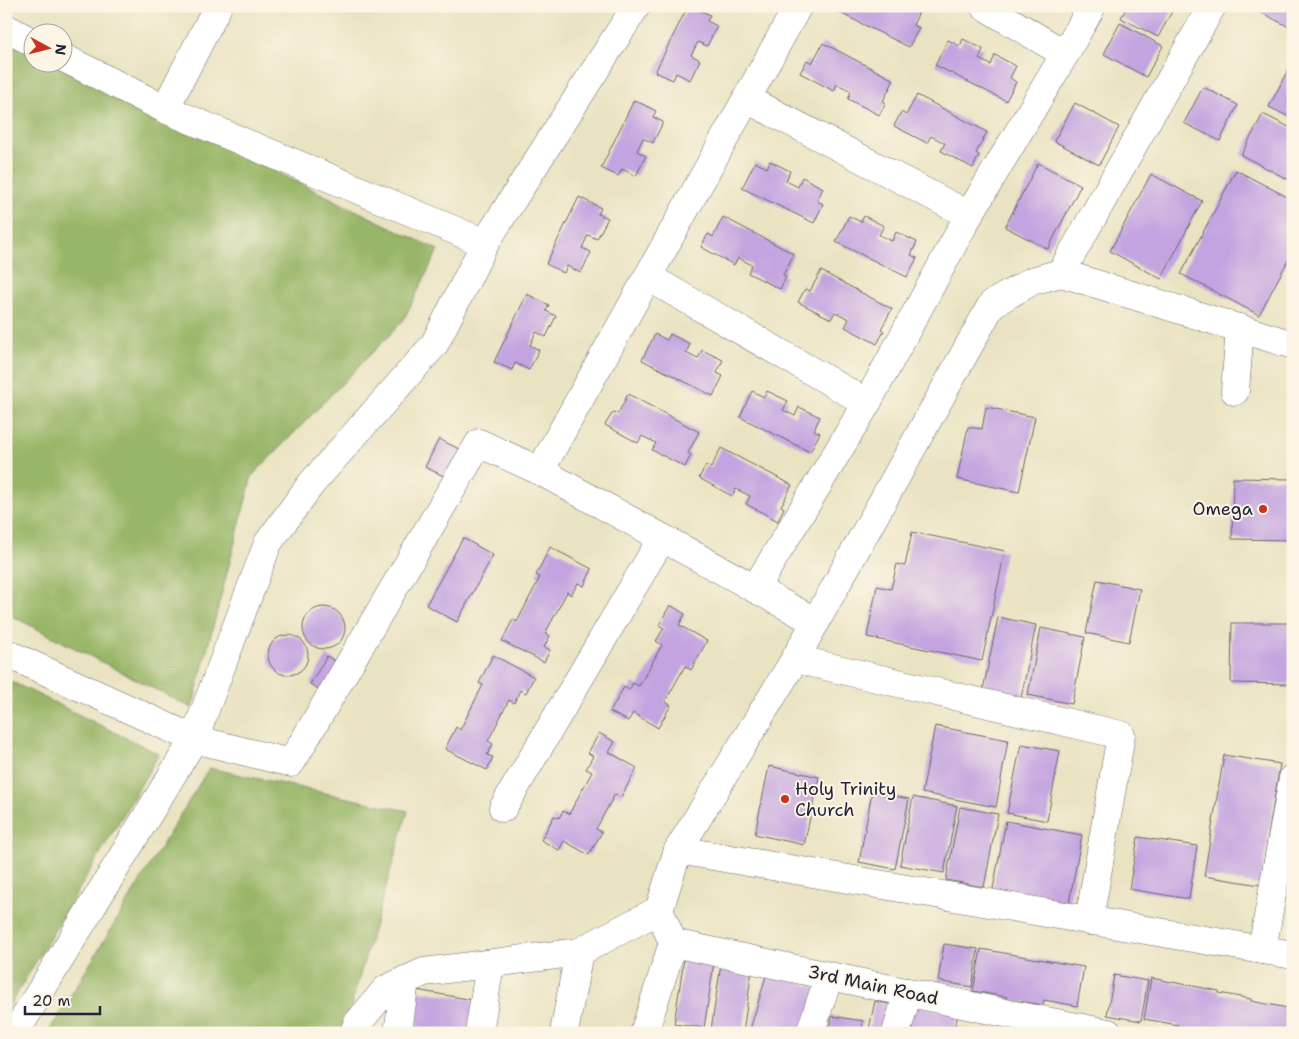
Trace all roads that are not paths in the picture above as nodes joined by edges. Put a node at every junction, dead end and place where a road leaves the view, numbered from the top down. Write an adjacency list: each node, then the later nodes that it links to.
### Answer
1 (218, 6): 12 (street)
2 (636, 6): 14 (street)
3 (798, 6): 11 (street)
4 (984, 6): 9 (street)
5 (1092, 6): 9 (street)
6 (1212, 6): 15 (street)
7 (6, 28): 8 (street)
8 (22, 37)
9 (1065, 54): 13 (street)
10 (72, 62): 12 (street)
11 (747, 99): 13 (street); 16 (street)
12 (165, 109): 14 (street)
13 (968, 215): 20 (street)
14 (485, 243): 27 (street)
15 (1061, 273): 17 (street); 24 (street)
16 (648, 277): 20 (street); 21 (street)
17 (1240, 328): 18 (street); 19 (street)
18 (1289, 336)
19 (1236, 391)
20 (867, 403): 23 (street)
21 (540, 471): 22 (street); 27 (street)
22 (662, 538): 23 (street); 29 (street)
23 (755, 588): 24 (street)
24 (816, 622): 26 (street)
25 (6, 653): 27 (street)
26 (795, 659): 30 (street); 32 (street)
27 (194, 739): 43 (street)
28 (1293, 778): 34 (street)
29 (503, 808)
30 (678, 850): 31 (street); 32 (street)
31 (659, 910): 33 (street); 35 (street)
32 (1089, 921): 34 (street)
33 (672, 943): 38 (street, 3rd Main Road); 48 (street)
34 (1262, 950): 36 (street)
35 (579, 952): 37 (street); 47 (street)
36 (1293, 955)
37 (490, 964): 39 (street); 46 (street)
38 (829, 976): 40 (street, 3rd Main Road); 49 (street)
39 (405, 980): 44 (street); 45 (street)
40 (908, 992): 41 (street, 3rd Main Road); 50 (street)
41 (996, 1022): 42 (street, 3rd Main Road)
42 (1077, 1030): 51 (street, 3rd Main Road)
43 (15, 1033)
44 (354, 1033)
45 (398, 1033)
46 (479, 1033)
47 (564, 1033)
48 (644, 1033)
49 (810, 1033)
50 (896, 1033)
51 (1108, 1033)

